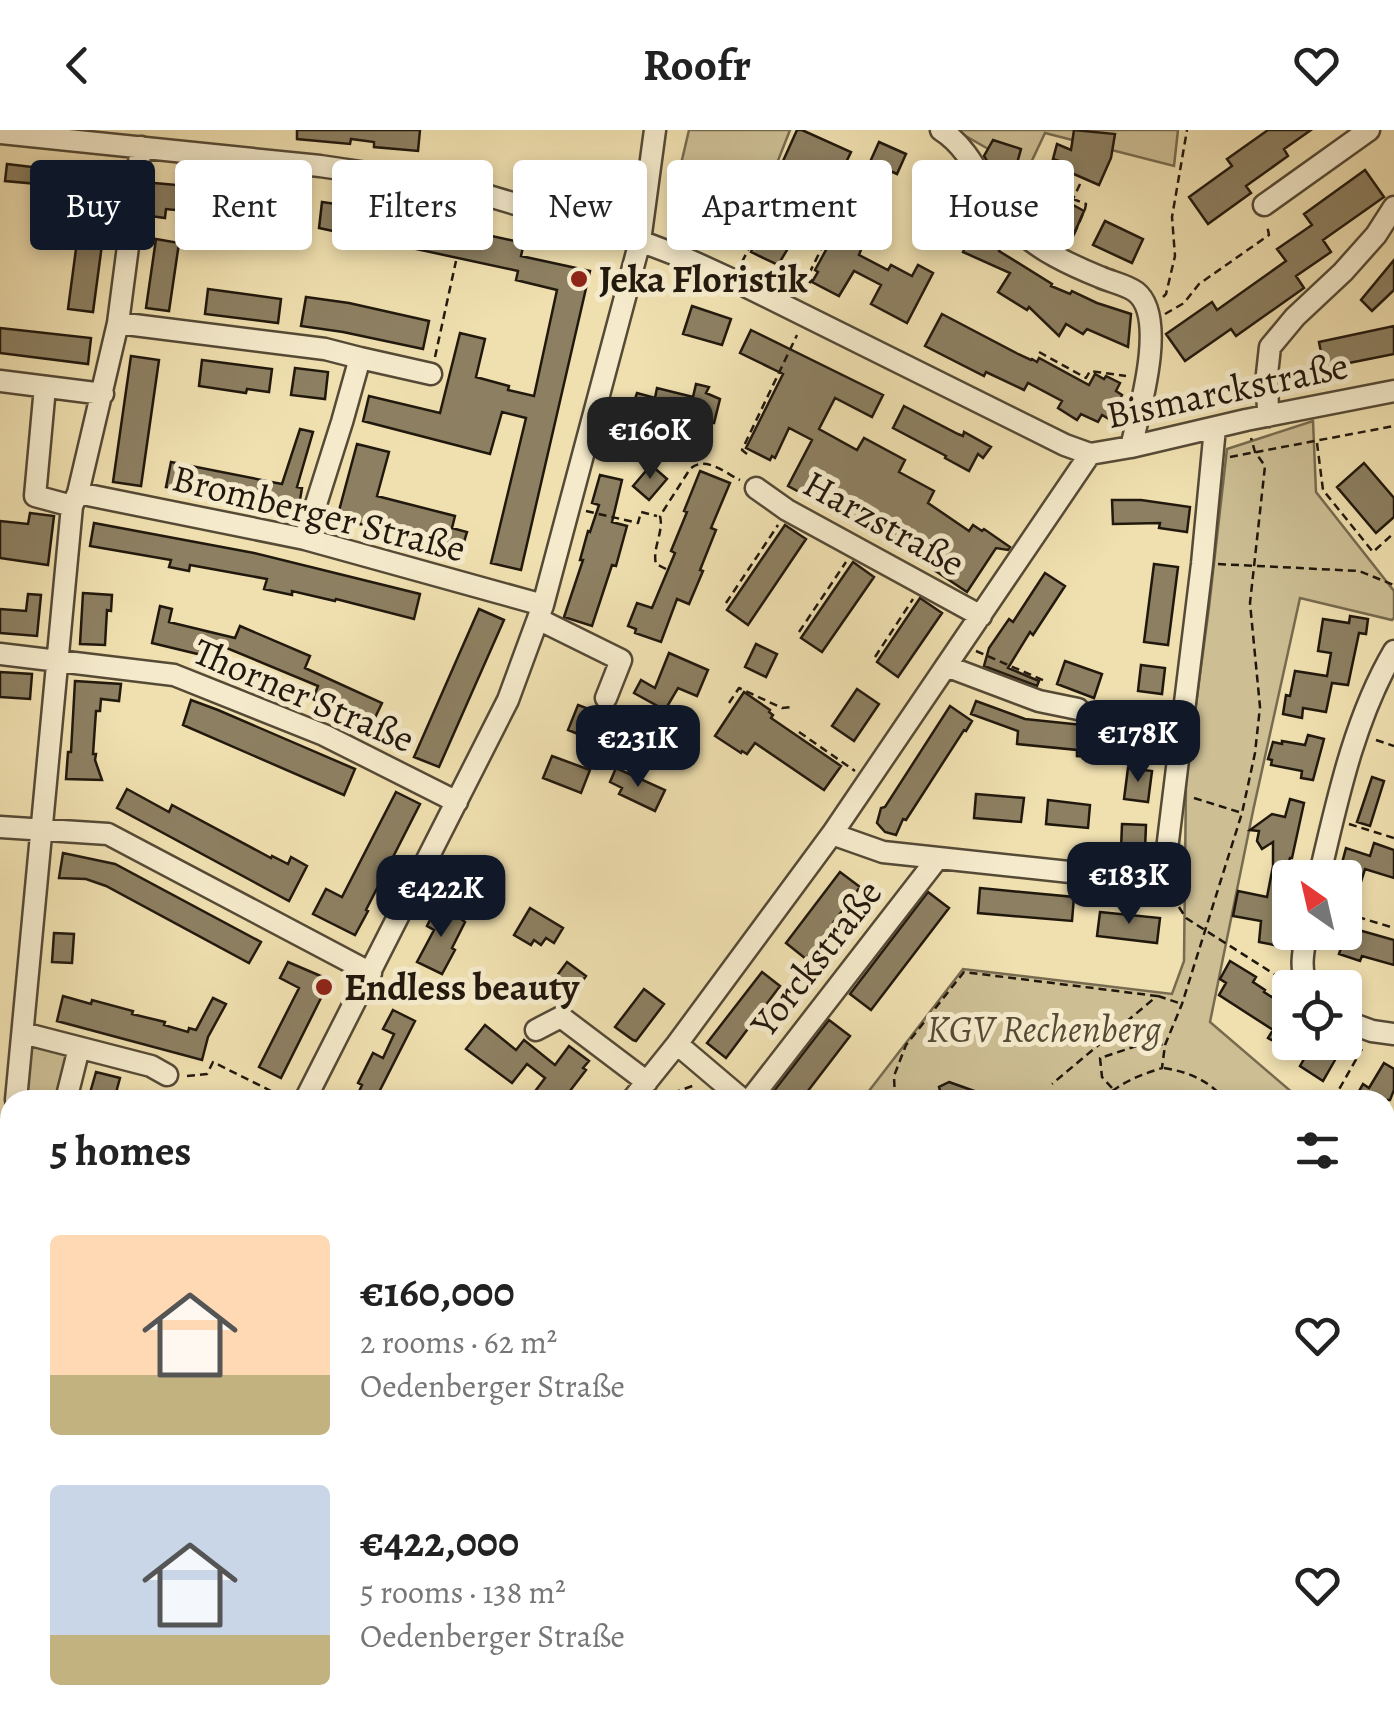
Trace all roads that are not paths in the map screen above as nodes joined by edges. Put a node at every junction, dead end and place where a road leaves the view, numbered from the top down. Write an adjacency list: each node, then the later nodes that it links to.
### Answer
1 (655, 130): 6 (street)
2 (941, 130): 21 (street)
3 (1370, 130): 8 (street)
4 (0, 133): 5 (street)
5 (140, 147): 7 (street); 12 (street)
6 (647, 189)
7 (513, 204)
8 (1264, 205)
9 (1394, 207): 19 (street)
10 (647, 244): 22 (street)
11 (638, 250): 26 (street)
12 (118, 323): 13 (street); 18 (street)
13 (360, 358): 14 (street); 25 (street)
14 (431, 374)
15 (0, 381): 16 (street)
16 (45, 387): 18 (street); 24 (street, Bromberger Straße)
17 (1394, 391): 19 (street, Bismarckstraße)
18 (103, 394): 24 (street)
19 (1268, 416): 20 (street, Bismarckstraße)
20 (1216, 428): 21 (street, Bismarckstraße); 38 (street)
21 (1131, 447): 22 (street, Bismarckstraße)
22 (1090, 454): 27 (street, Bismarckstraße)
23 (756, 488): 27 (street, Harzstraße)
24 (75, 499): 25 (street, Bromberger Straße); 30 (street)
25 (305, 539): 26 (street, Bromberger Straße)
26 (541, 612): 32 (street, Bromberger Straße); 34 (street)
27 (980, 616): 31 (street, Bismarckstraße)
28 (1394, 651): 39 (street)
29 (0, 654): 30 (street, Thorner Straße)
30 (57, 660): 34 (street, Thorner Straße); 36 (street)
31 (946, 666): 33 (street); 37 (street, Bismarckstraße)
32 (606, 698)
33 (1078, 709)
34 (458, 802): 40 (street)
35 (0, 827): 36 (street)
36 (42, 830): 40 (street); 43 (street)
37 (832, 834): 38 (street); 45 (street, Bismarckstraße)
38 (937, 860): 54 (street, Yorckstraße)
39 (1324, 860)
40 (371, 973): 51 (street)
41 (1362, 1027): 44 (street)
42 (536, 1030): 48 (street)
43 (22, 1033): 46 (street); 49 (street)
44 (1394, 1034)
45 (677, 1044): 48 (street, Bismarckstraße); 53 (street)
46 (79, 1048): 47 (street); 50 (street)
47 (167, 1076)
48 (647, 1082): 52 (street, Bismarckstraße)
49 (17, 1090)
50 (68, 1090)
51 (310, 1090)
52 (640, 1090)
53 (734, 1090)
54 (754, 1090)

